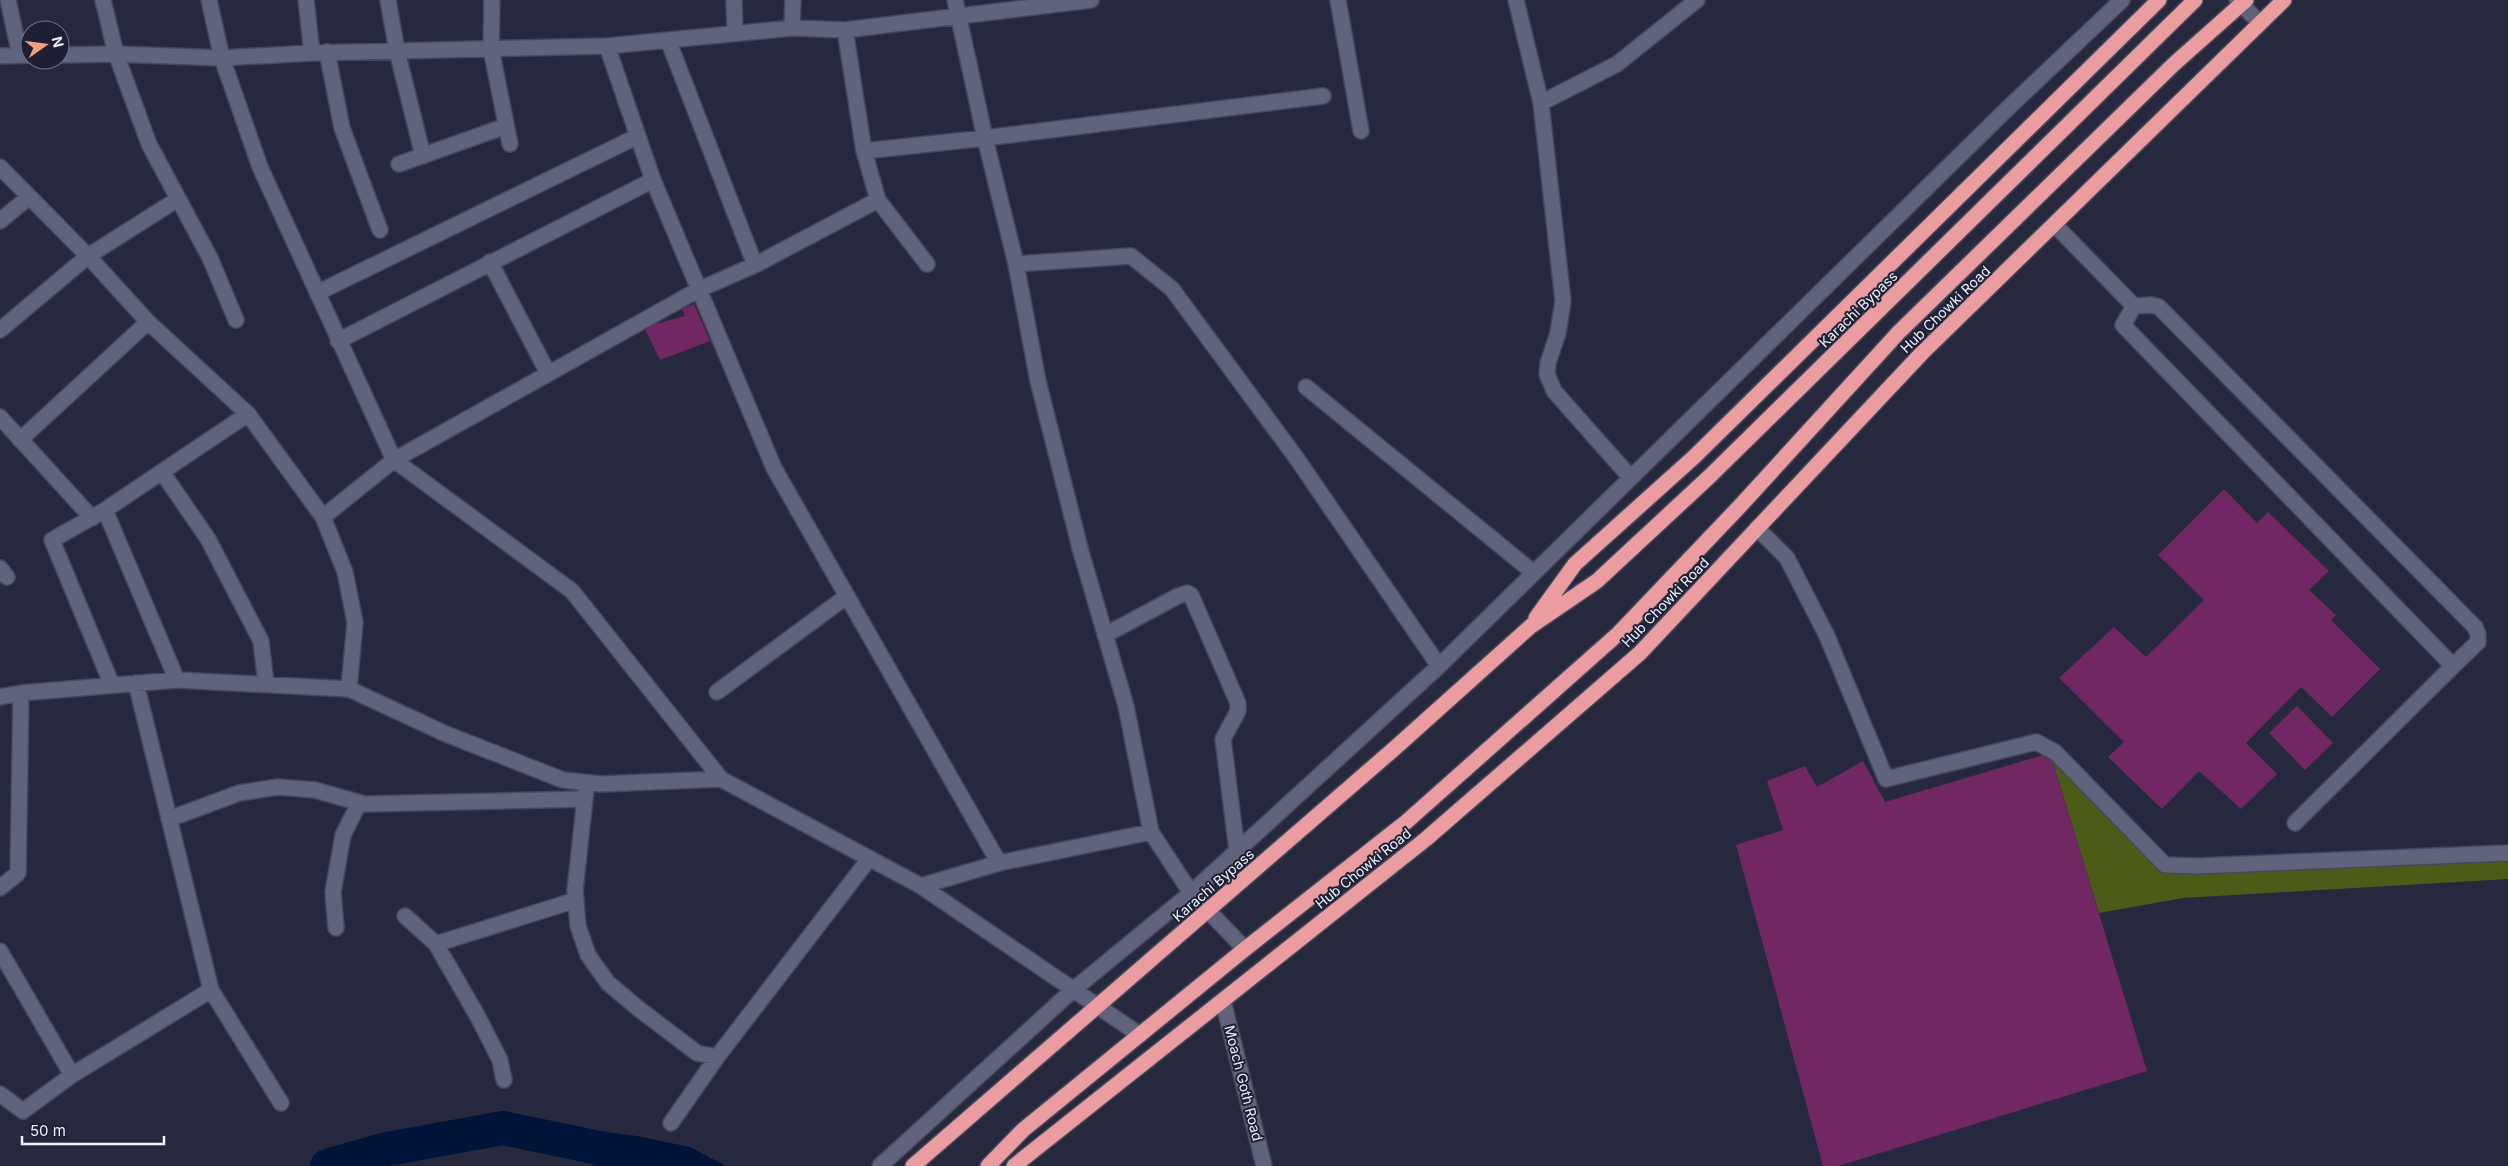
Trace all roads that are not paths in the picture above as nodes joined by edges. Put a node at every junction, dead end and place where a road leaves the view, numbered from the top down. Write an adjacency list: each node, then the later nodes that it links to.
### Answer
1 (8, 0): 30 (street)
2 (104, 0): 29 (street)
3 (209, 0): 32 (street)
4 (306, 0): 28 (street)
5 (388, 0): 27 (street)
6 (492, 0): 26 (street)
7 (734, 0): 22 (street)
8 (793, 0): 20 (street)
9 (1091, 0): 18 (street)
10 (1338, 0): 36 (street)
11 (1516, 0): 34 (street)
12 (1697, 0): 34 (street)
13 (2122, 0): 70 (street)
14 (2159, 0): 77 (highway, Karachi Bypass)
15 (2194, 0): 77 (highway, Karachi Bypass)
16 (2284, 0): 19 (highway, Hub Chowki Road)
17 (2242, 1): 19 (street); 108 (highway)
18 (957, 7): 21 (street); 38 (street)
19 (2260, 23): 49 (highway, Hub Chowki Road)
20 (792, 28): 21 (street); 22 (street)
21 (845, 30): 40 (street)
22 (735, 33): 23 (street)
23 (668, 40): 25 (street); 55 (street)
24 (0, 42): 30 (street)
25 (607, 46): 26 (street); 37 (street)
26 (491, 49): 27 (street); 35 (street)
27 (397, 51): 28 (street); 41 (street)
28 (320, 52): 32 (street); 50 (street)
29 (116, 54): 31 (street); 32 (street); 46 (street)
30 (15, 55)
31 (70, 55)
32 (222, 58): 57 (street)
33 (1323, 96): 38 (street)
34 (1542, 103): 70 (street)
35 (506, 126): 39 (street); 41 (street)
36 (1361, 131)
37 (638, 136): 44 (street); 57 (street)
38 (985, 138): 40 (street); 54 (street)
39 (510, 144)
40 (864, 151): 47 (street)
41 (423, 156): 42 (street)
42 (399, 164)
43 (0, 167): 45 (street)
44 (653, 180): 52 (street); 56 (street)
45 (29, 197): 48 (street); 51 (street)
46 (178, 199): 51 (street); 59 (street)
47 (878, 200): 53 (street); 55 (street)
48 (0, 222)
49 (2054, 225): 58 (street); 74 (highway, Hub Chowki Road)
50 (380, 230)
51 (88, 256): 60 (street); 61 (street)
52 (490, 262): 62 (street); 63 (street)
53 (927, 264)
54 (1016, 264): 78 (street); 79 (street)
55 (755, 265): 56 (street)
56 (698, 290): 63 (street); 76 (street)
57 (319, 292): 62 (street)
58 (2134, 306): 80 (street); 80 (street)
59 (236, 320)
60 (148, 322): 65 (street); 67 (street)
61 (0, 330)
62 (338, 341): 68 (street)
63 (548, 373): 68 (street)
64 (1306, 386): 75 (street)
65 (248, 414): 69 (street); 72 (street)
66 (0, 417): 67 (street)
67 (20, 440): 73 (street)
68 (394, 460): 72 (street); 89 (street)
69 (162, 472): 71 (street); 83 (street)
70 (1631, 478): 75 (street)
71 (105, 510): 73 (street); 81 (street)
72 (323, 517): 85 (street)
73 (92, 518): 84 (street)
74 (1758, 528): 97 (street); 112 (highway, Hub Chowki Road)
75 (1534, 573): 79 (street)
76 (847, 596): 86 (street); 99 (street)
77 (1531, 626): 104 (highway, Karachi Bypass)
78 (1105, 635): 95 (street); 96 (street)
79 (1439, 666): 96 (street)
80 (2453, 666): 94 (street)
81 (177, 680): 82 (street); 83 (street)
82 (136, 683): 84 (street); 93 (street)
83 (266, 684): 85 (street)
84 (112, 685): 87 (street)
85 (349, 689): 90 (street)
86 (717, 692)
87 (21, 693): 88 (street); 101 (street)
88 (0, 697)
89 (721, 779): 90 (street); 98 (street)
90 (587, 782): 91 (street)
91 (585, 799): 92 (street); 103 (street)
92 (360, 803): 93 (street); 106 (street)
93 (169, 818): 110 (street)
94 (2295, 823)
95 (1151, 832): 99 (street); 102 (street)
96 (1237, 851): 102 (street)
97 (2508, 853)
98 (869, 859): 100 (street); 115 (street)
99 (999, 863): 100 (street)
100 (921, 886): 111 (street)
101 (0, 888)
102 (1191, 893): 104 (street); 111 (street)
103 (576, 900): 107 (street); 115 (street)
104 (1208, 911): 108 (street); 113 (highway, Karachi Bypass)
105 (405, 916): 107 (street)
106 (336, 928)
107 (436, 944): 117 (street)
108 (1245, 949): 114 (highway)
109 (0, 951): 116 (street)
110 (211, 990): 116 (street); 119 (street)
111 (1073, 990): 113 (street); 121 (street)
112 (1223, 1001): 124 (highway, Hub Chowki Road); 125 (street, Moach Goth Road)
113 (1098, 1007): 114 (street); 122 (highway, Karachi Bypass)
114 (1140, 1035): 123 (highway)
115 (717, 1057): 120 (street)
116 (72, 1075): 118 (street)
117 (504, 1080)
118 (0, 1094)
119 (281, 1103)
120 (671, 1123)
121 (880, 1166)
122 (912, 1166)
123 (988, 1166)
124 (1014, 1166)
125 (1264, 1166)

